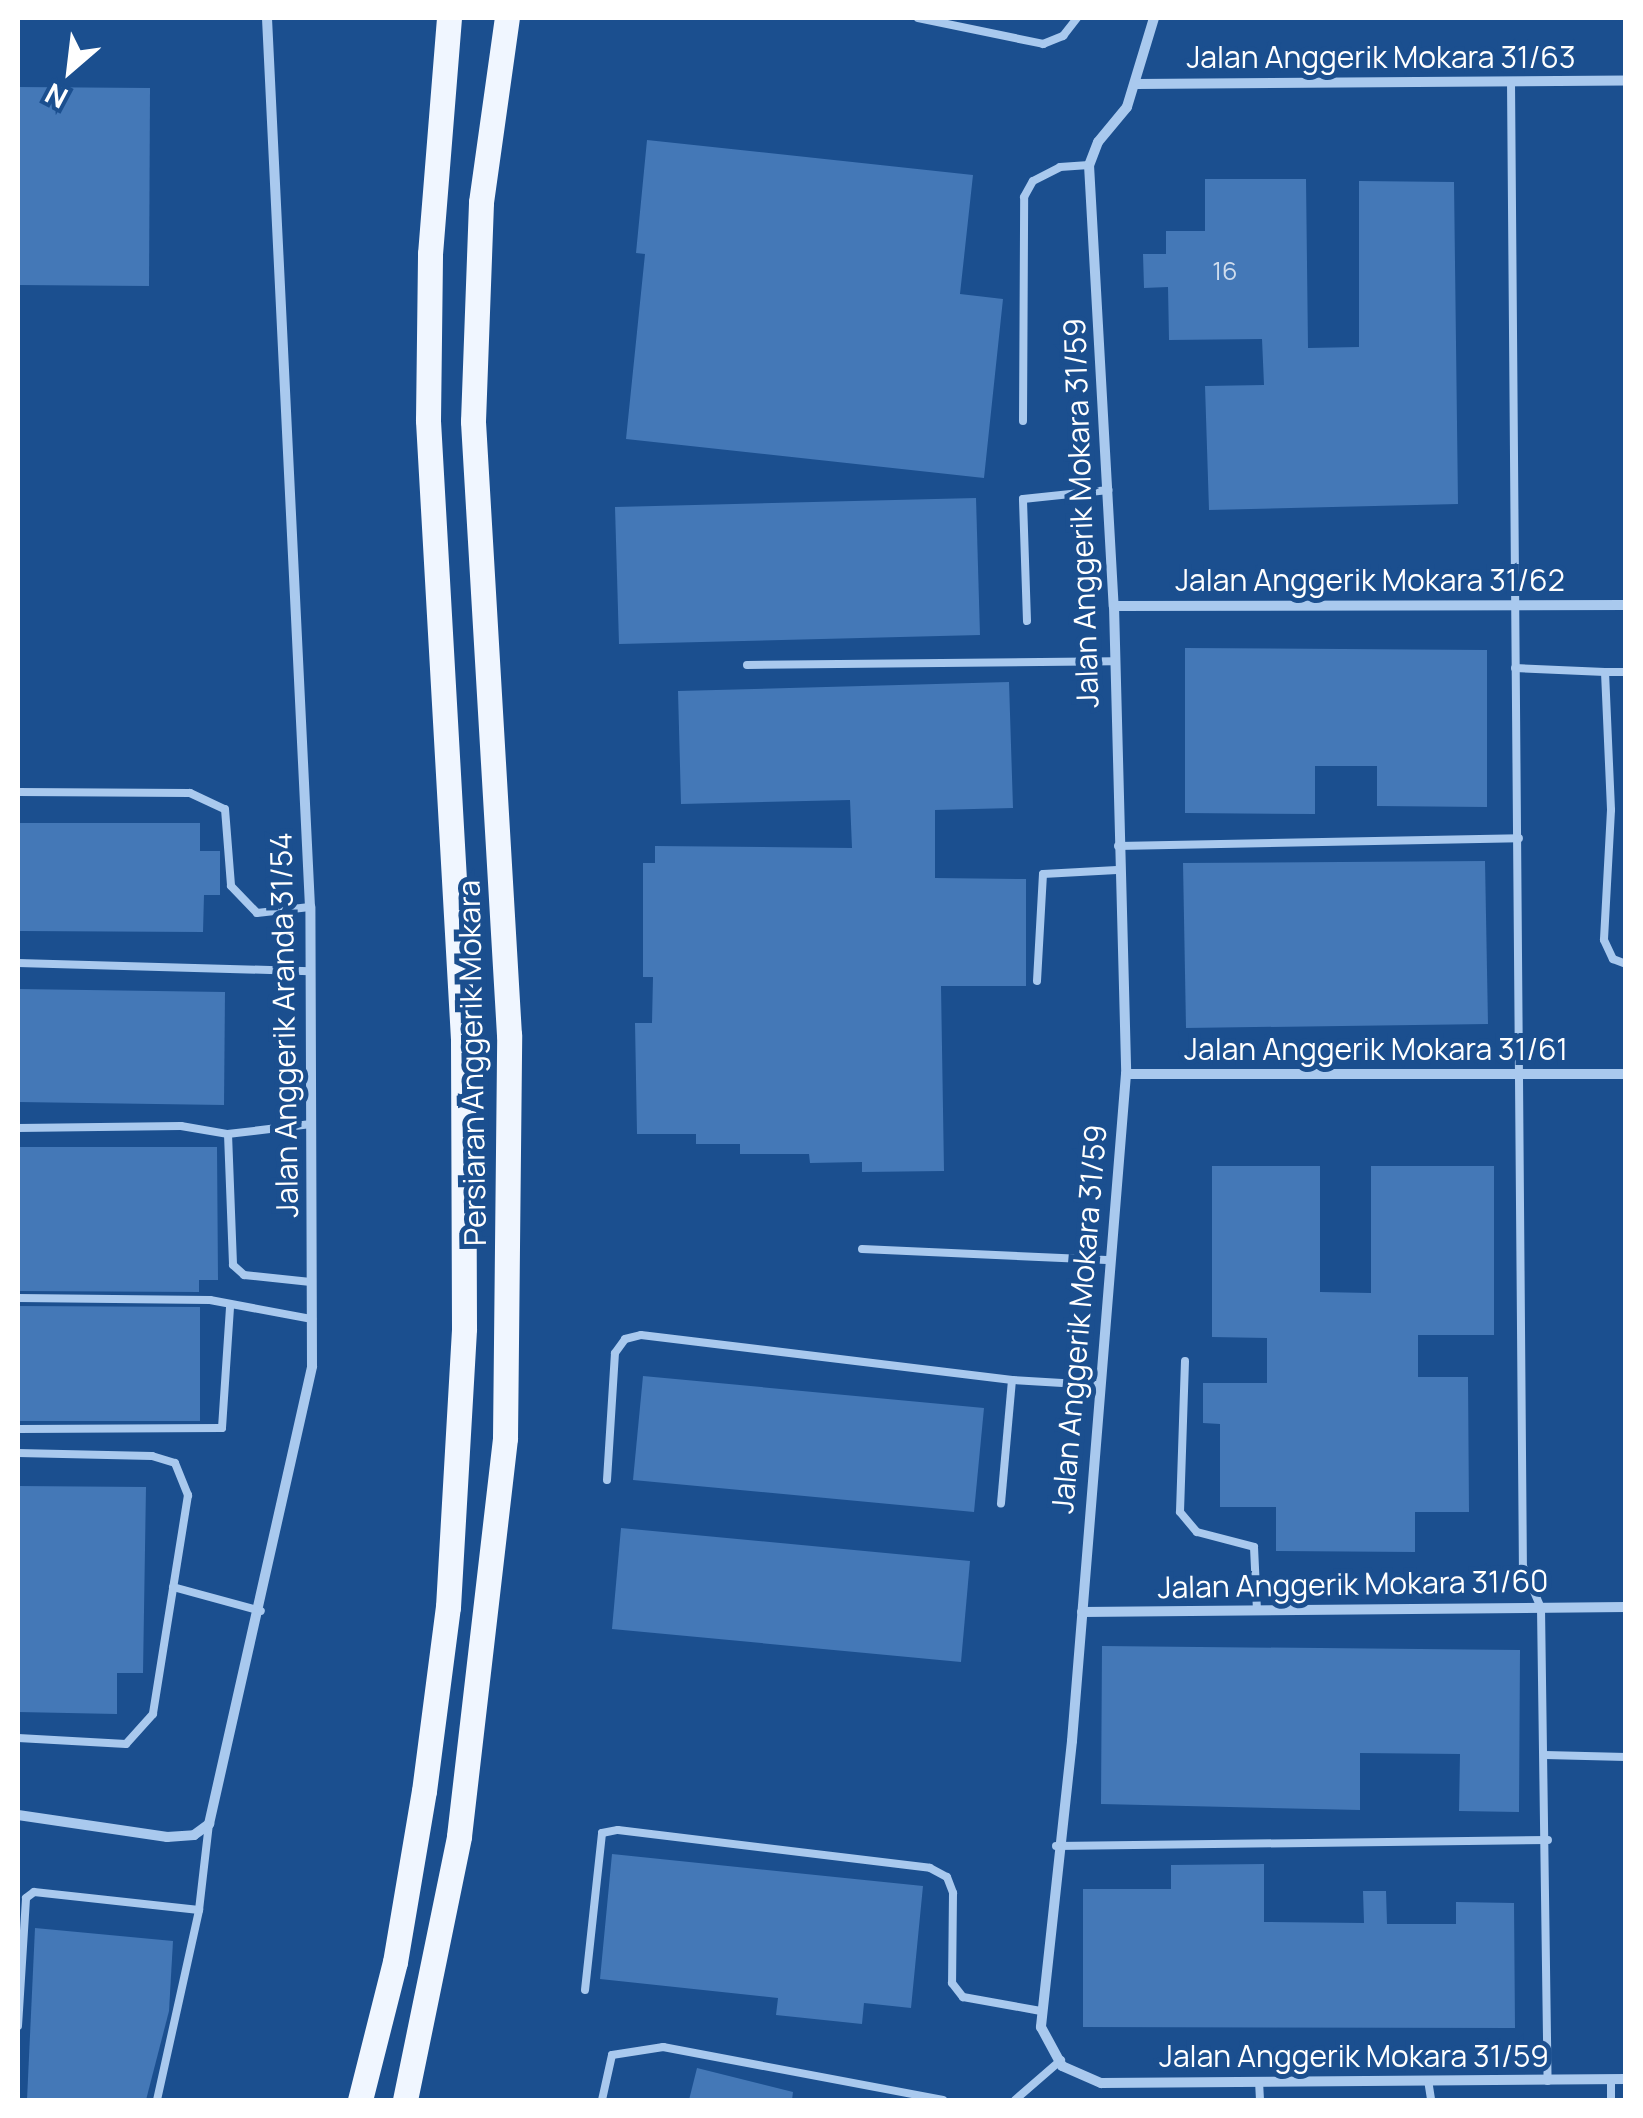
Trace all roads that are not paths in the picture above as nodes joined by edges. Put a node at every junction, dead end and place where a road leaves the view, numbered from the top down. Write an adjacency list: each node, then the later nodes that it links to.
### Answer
1 (266, 18): 26 (street, Jalan Anggerik Aranda 31/54)
2 (449, 18): 74 (main road, Persiaran Anggerik Mokara)
3 (508, 18): 75 (main road, Persiaran Anggerik Mokara)
4 (918, 18): 5 (lane)
5 (1076, 18)
6 (1154, 18): 9 (street)
7 (1626, 81): 8 (street, Jalan Anggerik Mokara 31/63)
8 (1511, 82): 9 (street, Jalan Anggerik Mokara 31/63); 13 (lane)
9 (1136, 84): 10 (street)
10 (1090, 165): 11 (lane); 12 (street, Jalan Anggerik Mokara 31/59)
11 (1023, 422)
12 (1109, 490): 15 (street, Jalan Anggerik Mokara 31/59); 16 (lane)
13 (1514, 605): 14 (street, Jalan Anggerik Mokara 31/62); 15 (street, Jalan Anggerik Mokara 31/62); 19 (lane)
14 (1626, 605)
15 (1114, 606): 17 (street, Jalan Anggerik Mokara 31/59)
16 (1027, 621)
17 (1113, 661): 18 (lane); 24 (street, Jalan Anggerik Mokara 31/59)
18 (747, 665)
19 (1515, 668): 20 (lane); 23 (lane)
20 (1605, 672): 21 (lane); 28 (lane)
21 (1626, 672)
22 (18, 792): 26 (lane)
23 (1518, 838): 24 (lane); 32 (lane)
24 (1117, 846): 25 (street, Jalan Anggerik Mokara 31/59)
25 (1117, 870): 30 (lane); 31 (street, Jalan Anggerik Mokara 31/59)
26 (310, 907): 29 (street, Jalan Anggerik Aranda 31/54)
27 (18, 962): 29 (lane)
28 (1626, 964)
29 (310, 972): 34 (street, Jalan Anggerik Aranda 31/54)
30 (1037, 981)
31 (1126, 1074): 32 (street, Jalan Anggerik Mokara 31/61); 38 (street, Jalan Anggerik Mokara 31/59)
32 (1524, 1074): 33 (street, Jalan Anggerik Mokara 31/61); 52 (lane)
33 (1626, 1074)
34 (311, 1124): 36 (lane); 39 (street, Jalan Anggerik Aranda 31/54)
35 (18, 1128): 36 (lane)
36 (228, 1134): 39 (lane)
37 (862, 1249): 38 (lane)
38 (1107, 1260): 45 (street, Jalan Anggerik Mokara 31/59)
39 (311, 1282): 42 (street, Jalan Anggerik Aranda 31/54)
40 (18, 1298): 41 (lane)
41 (230, 1307): 42 (lane); 46 (lane)
42 (312, 1319): 54 (street, Jalan Anggerik Aranda 31/54)
43 (1185, 1361): 53 (lane)
44 (1012, 1380): 45 (lane); 48 (lane); 49 (lane)
45 (1096, 1385): 55 (street, Jalan Anggerik Mokara 31/59)
46 (18, 1429)
47 (18, 1453): 50 (lane)
48 (607, 1480)
49 (1001, 1504)
50 (173, 1587): 54 (lane); 56 (lane)
51 (1626, 1607): 52 (street, Jalan Anggerik Mokara 31/60)
52 (1541, 1608): 53 (street, Jalan Anggerik Mokara 31/60); 57 (lane)
53 (1257, 1610): 55 (street, Jalan Anggerik Mokara 31/60)
54 (261, 1611): 60 (street, Jalan Anggerik Aranda 31/54)
55 (1082, 1612): 62 (street, Jalan Anggerik Mokara 31/59)
56 (18, 1738)
57 (1546, 1755): 58 (lane); 61 (lane)
58 (1626, 1757)
59 (18, 1815): 60 (street)
60 (209, 1824): 63 (lane)
61 (1548, 1840): 62 (lane); 71 (lane)
62 (1056, 1846): 65 (street, Jalan Anggerik Mokara 31/59)
63 (199, 1910): 66 (lane); 73 (lane)
64 (584, 1990): 65 (lane)
65 (1040, 2010): 67 (street, Jalan Anggerik Mokara 31/59)
66 (18, 2026)
67 (1061, 2060): 72 (street, Jalan Anggerik Mokara 31/59); 78 (lane)
68 (1611, 2079): 69 (street, Jalan Anggerik Mokara 31/59); 71 (street, Jalan Anggerik Mokara 31/59); 81 (lane)
69 (1626, 2079)
70 (1428, 2080): 71 (street, Jalan Anggerik Mokara 31/59); 72 (street, Jalan Anggerik Mokara 31/59); 80 (lane)
71 (1548, 2080)
72 (1259, 2081): 79 (lane)
73 (157, 2100)
74 (360, 2100)
75 (405, 2100)
76 (602, 2100): 77 (lane)
77 (943, 2100)
78 (1015, 2100)
79 (1260, 2100)
80 (1431, 2100)
81 (1611, 2100)

